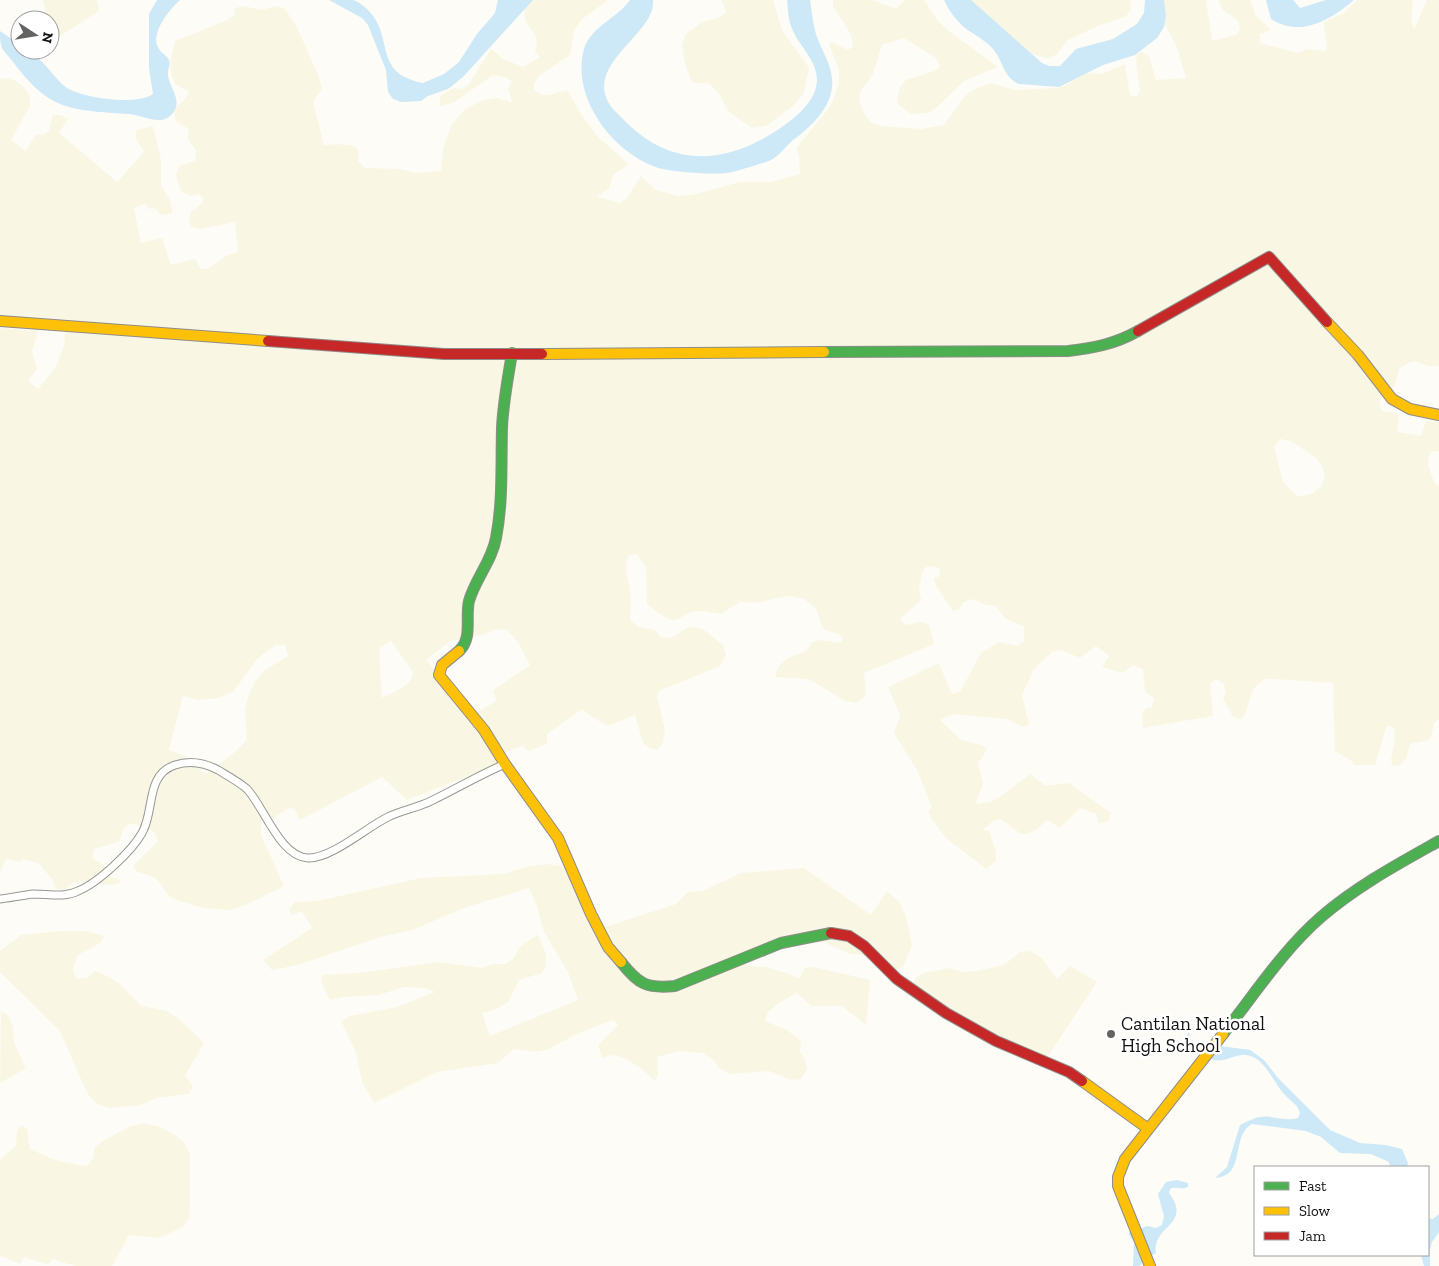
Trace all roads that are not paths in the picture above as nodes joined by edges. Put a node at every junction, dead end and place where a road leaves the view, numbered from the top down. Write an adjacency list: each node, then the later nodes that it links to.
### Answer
1 (0, 321): 2 (main road)
2 (512, 353): 3 (main road); 4 (main road)
3 (1439, 415)
4 (505, 764): 6 (street); 7 (main road)
5 (1439, 841): 7 (main road)
6 (0, 899)
7 (1147, 1128): 8 (main road)
8 (1148, 1262)

